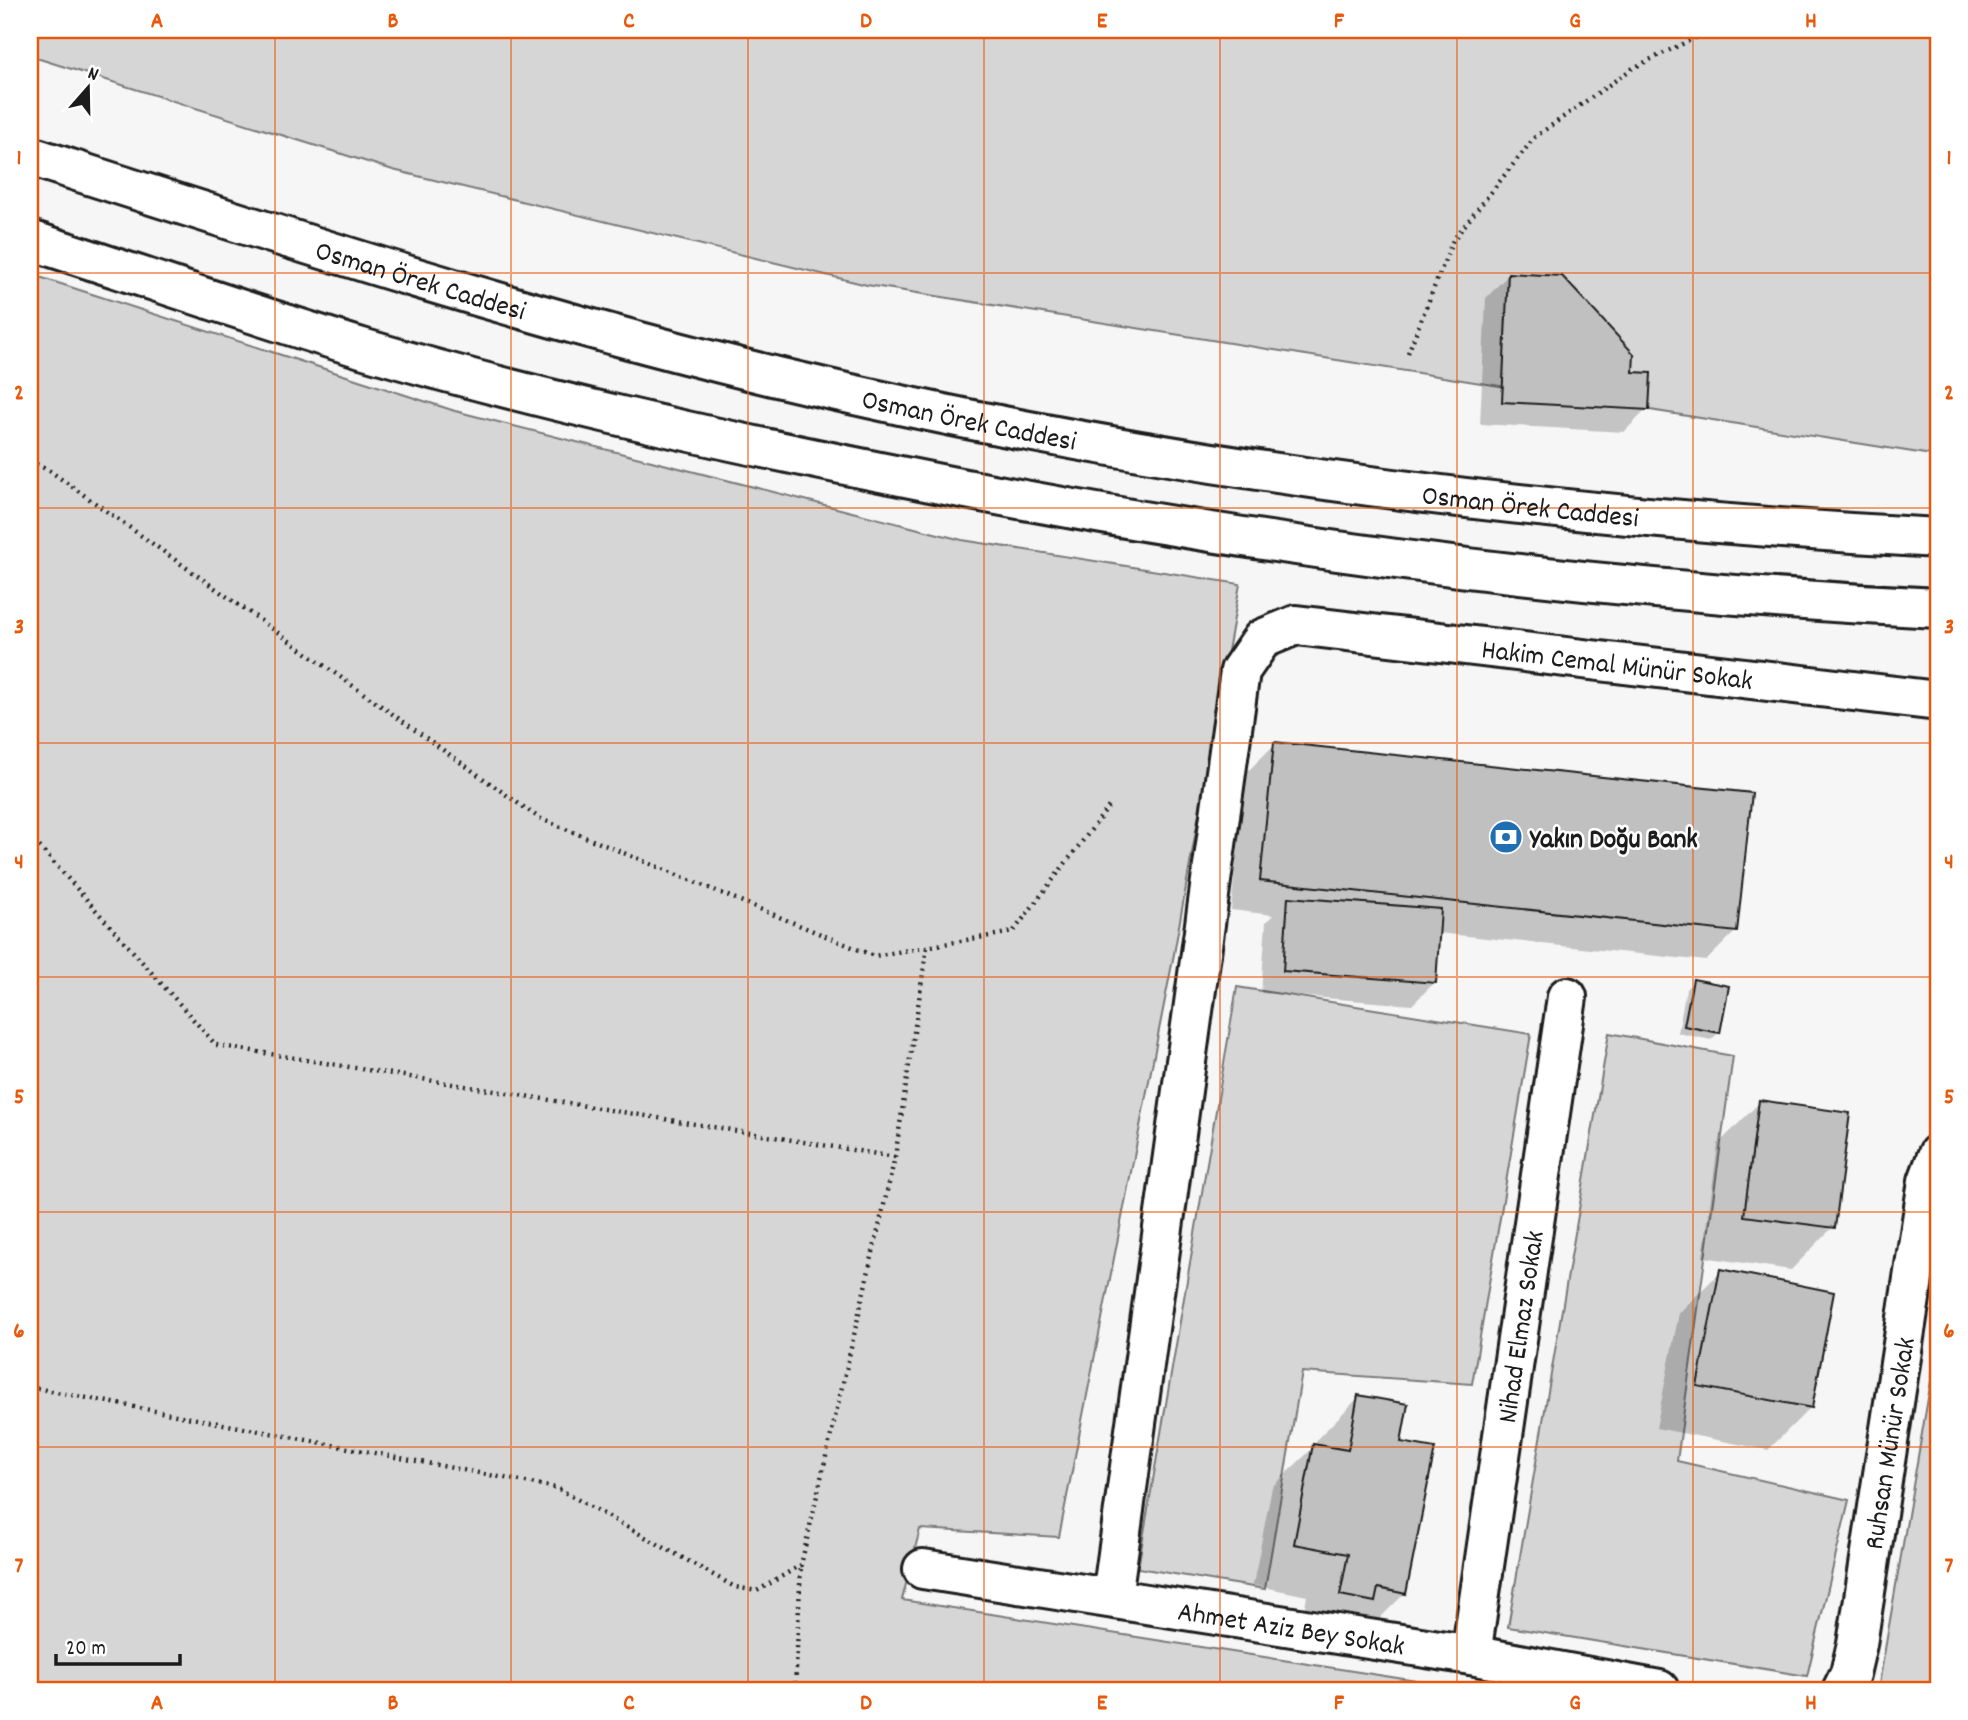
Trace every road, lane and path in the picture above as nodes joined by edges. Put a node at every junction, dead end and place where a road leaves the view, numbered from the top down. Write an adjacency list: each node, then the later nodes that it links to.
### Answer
1 (1711, 30): 4 (path)
2 (30, 156): 6 (main road, Osman Örek Caddesi)
3 (30, 240): 7 (main road)
4 (1408, 353)
5 (30, 461): 11 (path)
6 (1938, 538)
7 (1938, 608)
8 (1938, 701): 18 (main road, Hakim Cemal Münür Sokak)
9 (1110, 804): 11 (path)
10 (30, 836): 14 (path)
11 (927, 947): 14 (path)
12 (1567, 997): 19 (main road, Nihad Elmaz Sokak)
13 (1938, 1154): 22 (main road, Ruhsan Münür Sokak)
14 (895, 1157): 16 (path)
15 (30, 1387): 16 (path)
16 (801, 1565): 20 (path)
17 (923, 1569): 18 (main road, Ahmet Aziz Bey Sokak)
18 (1112, 1597): 19 (main road, Ahmet Aziz Bey Sokak)
19 (1471, 1655): 21 (main road, Ahmet Aziz Bey Sokak)
20 (795, 1690)
21 (1659, 1690)
22 (1842, 1690)

